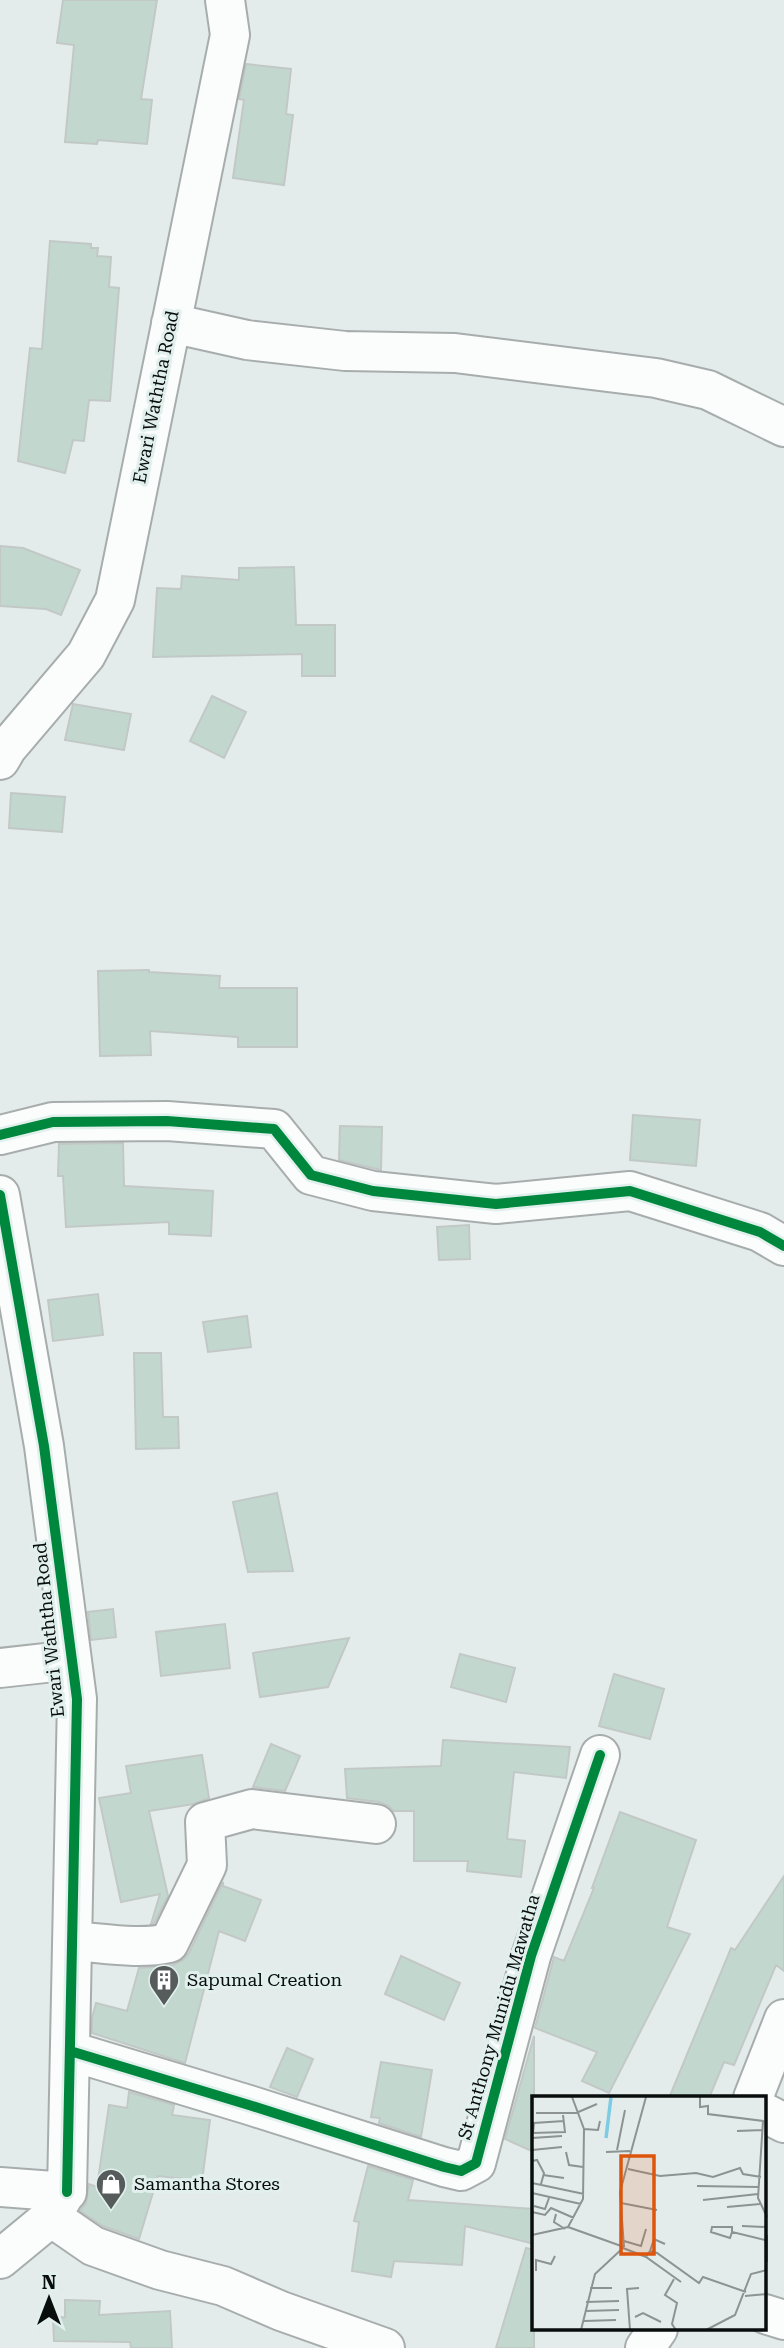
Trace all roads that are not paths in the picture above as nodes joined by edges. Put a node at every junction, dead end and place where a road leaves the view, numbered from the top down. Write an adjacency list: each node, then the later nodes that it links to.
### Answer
1 (225, 0): 2 (street, Ewari Waththa Road)
2 (171, 323): 3 (street); 4 (street, Ewari Waththa Road)
3 (784, 427)
4 (0, 760)
5 (0, 1135): 7 (street)
6 (0, 1195): 8 (street, Ewari Waththa Road)
7 (784, 1246)
8 (72, 1660): 9 (street); 12 (street, Ewari Waththa Road)
9 (0, 1668)
10 (600, 1755): 14 (street, St Anthony Munidu Mawatha)
11 (376, 1824): 12 (street)
12 (72, 1941): 14 (street, Ewari Waththa Road)
13 (784, 2019): 15 (street)
14 (70, 2051): 19 (street, Ewari Waththa Road)
15 (754, 2096)
16 (766, 2114): 17 (street)
17 (784, 2123)
18 (0, 2187): 19 (street)
19 (59, 2205): 20 (street); 24 (street)
20 (0, 2259)
21 (766, 2314): 22 (street)
22 (784, 2320)
23 (657, 2330): 25 (street)
24 (385, 2348)
25 (645, 2348)

